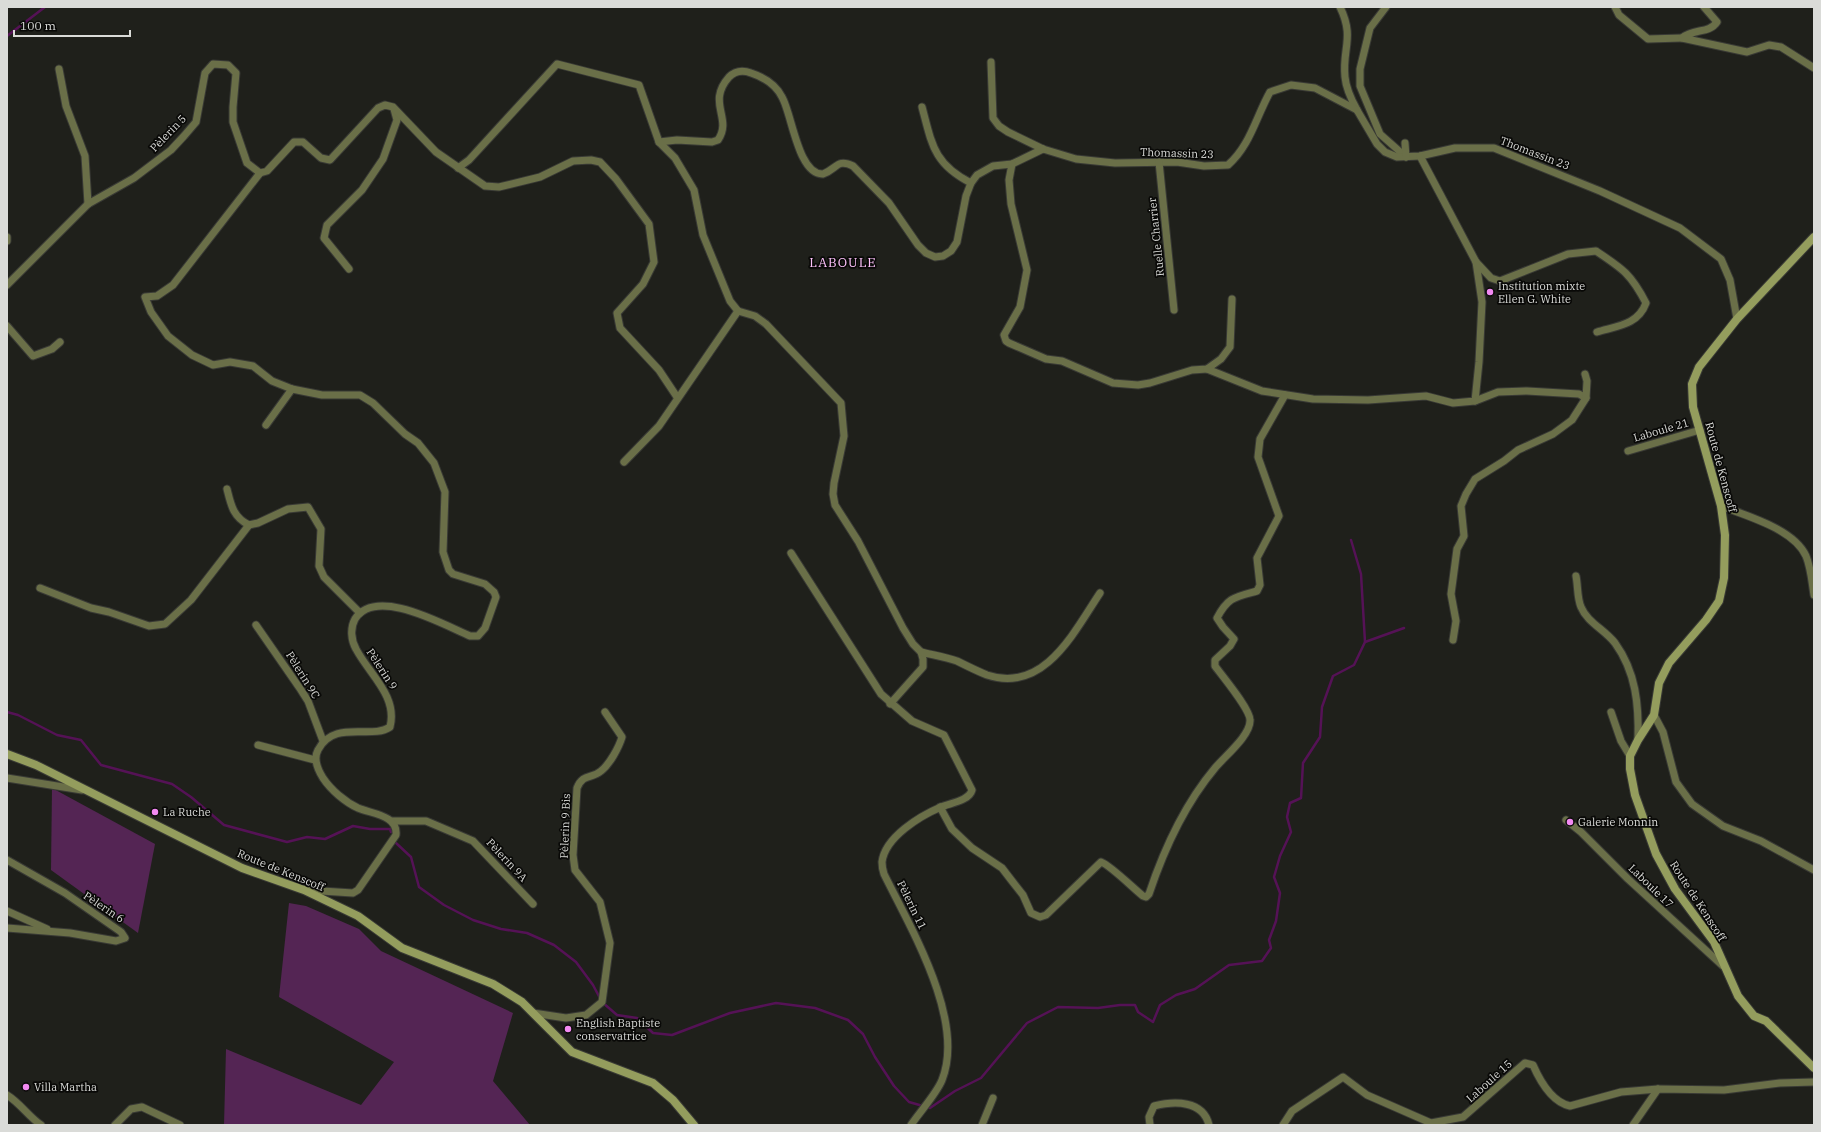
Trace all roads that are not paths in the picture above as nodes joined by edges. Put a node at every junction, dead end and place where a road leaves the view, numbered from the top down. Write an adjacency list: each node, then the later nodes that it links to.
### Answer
1 (1340, 7): 11 (street)
2 (1386, 7): 16 (street)
3 (1615, 7): 5 (street)
4 (1704, 7): 5 (street)
5 (1682, 38): 8 (street)
6 (991, 62): 14 (street, Thomassin 23)
7 (59, 68): 22 (street)
8 (1814, 68)
9 (393, 107): 19 (street); 20 (street); 27 (street)
10 (922, 107): 21 (street)
11 (1357, 110): 16 (street, Thomassin 23); 17 (street, Thomassin 23)
12 (659, 142): 19 (street); 21 (street); 31 (street)
13 (1405, 143): 16 (street)
14 (1043, 149): 17 (street, Thomassin 23); 18 (street)
15 (1420, 156): 16 (street, Thomassin 23); 26 (street); 32 (street, Thomassin 23)
16 (1406, 157)
17 (1159, 162): 30 (street, Ruelle Charrier)
18 (1012, 164): 21 (street); 36 (street)
19 (458, 168): 40 (street)
20 (260, 173): 22 (street, Pèlerin 5); 38 (street)
21 (971, 183)
22 (88, 204): 28 (street, Pèlerin 5)
23 (7, 237): 25 (street)
24 (1814, 237): 32 (main road, Route de Kenscoff)
25 (7, 241)
26 (1476, 262): 34 (street); 42 (street)
27 (349, 269)
28 (7, 285)
29 (1232, 299): 36 (street)
30 (1174, 310)
31 (738, 311): 40 (street); 58 (street)
32 (1737, 318): 44 (main road, Route de Kenscoff)
33 (7, 326): 35 (street)
34 (1596, 332)
35 (60, 342)
36 (1208, 369): 39 (street)
37 (1585, 374): 41 (street)
38 (292, 389): 43 (street); 55 (street)
39 (1285, 395): 42 (street); 71 (street)
40 (677, 397): 46 (street)
41 (1586, 398): 42 (street); 57 (street)
42 (1475, 401)
43 (266, 426)
44 (1700, 430): 45 (street, Laboule 21); 48 (main road, Route de Kenscoff)
45 (1628, 451)
46 (624, 462)
47 (227, 489): 49 (street)
48 (1722, 506): 54 (street); 62 (main road, Route de Kenscoff)
49 (249, 525): 52 (street); 55 (street)
50 (791, 553): 59 (street)
51 (1576, 576): 63 (street)
52 (40, 588)
53 (1100, 593): 58 (street)
54 (1814, 595)
55 (360, 613): 64 (street, Pèlerin 9)
56 (256, 625): 64 (street, Pèlerin 9C)
57 (1453, 640)
58 (921, 652): 59 (street)
59 (890, 704): 71 (street, Pèlerin 11)
60 (605, 712): 82 (street, Pèlerin 9 Bis)
61 (1610, 712): 67 (street)
62 (1654, 715): 63 (main road, Route de Kenscoff); 75 (street)
63 (1638, 740): 67 (main road, Route de Kenscoff)
64 (323, 742): 68 (street)
65 (258, 745): 68 (street)
66 (7, 754): 70 (main road, Route de Kenscoff)
67 (1630, 756): 81 (main road, Route de Kenscoff)
68 (315, 760): 73 (street)
69 (7, 778): 70 (street)
70 (88, 791): 76 (main road, Route de Kenscoff)
71 (940, 807): 92 (street, Pèlerin 11)
72 (1566, 820): 81 (street, Laboule 17)
73 (392, 821): 76 (street); 77 (street, Pèlerin 9A)
74 (7, 860): 80 (street, Pèlerin 6)
75 (1814, 870)
76 (304, 890): 82 (main road, Route de Kenscoff)
77 (533, 904)
78 (7, 911): 80 (street)
79 (7, 928): 80 (street, Pèlerin 6)
80 (53, 932)
81 (1724, 966): 83 (main road, Route de Kenscoff)
82 (533, 1013): 91 (main road, Route de Kenscoff)
83 (1814, 1068)
84 (1814, 1082): 85 (street, Laboule 15)
85 (1658, 1089): 96 (street, Laboule 15); 97 (street)
86 (7, 1095): 88 (street)
87 (993, 1098): 93 (street)
88 (42, 1125)
89 (115, 1125): 90 (street)
90 (180, 1125)
91 (694, 1125)
92 (910, 1125)
93 (982, 1125)
94 (1150, 1125): 95 (street)
95 (1209, 1125)
96 (1283, 1125)
97 (1634, 1125)

